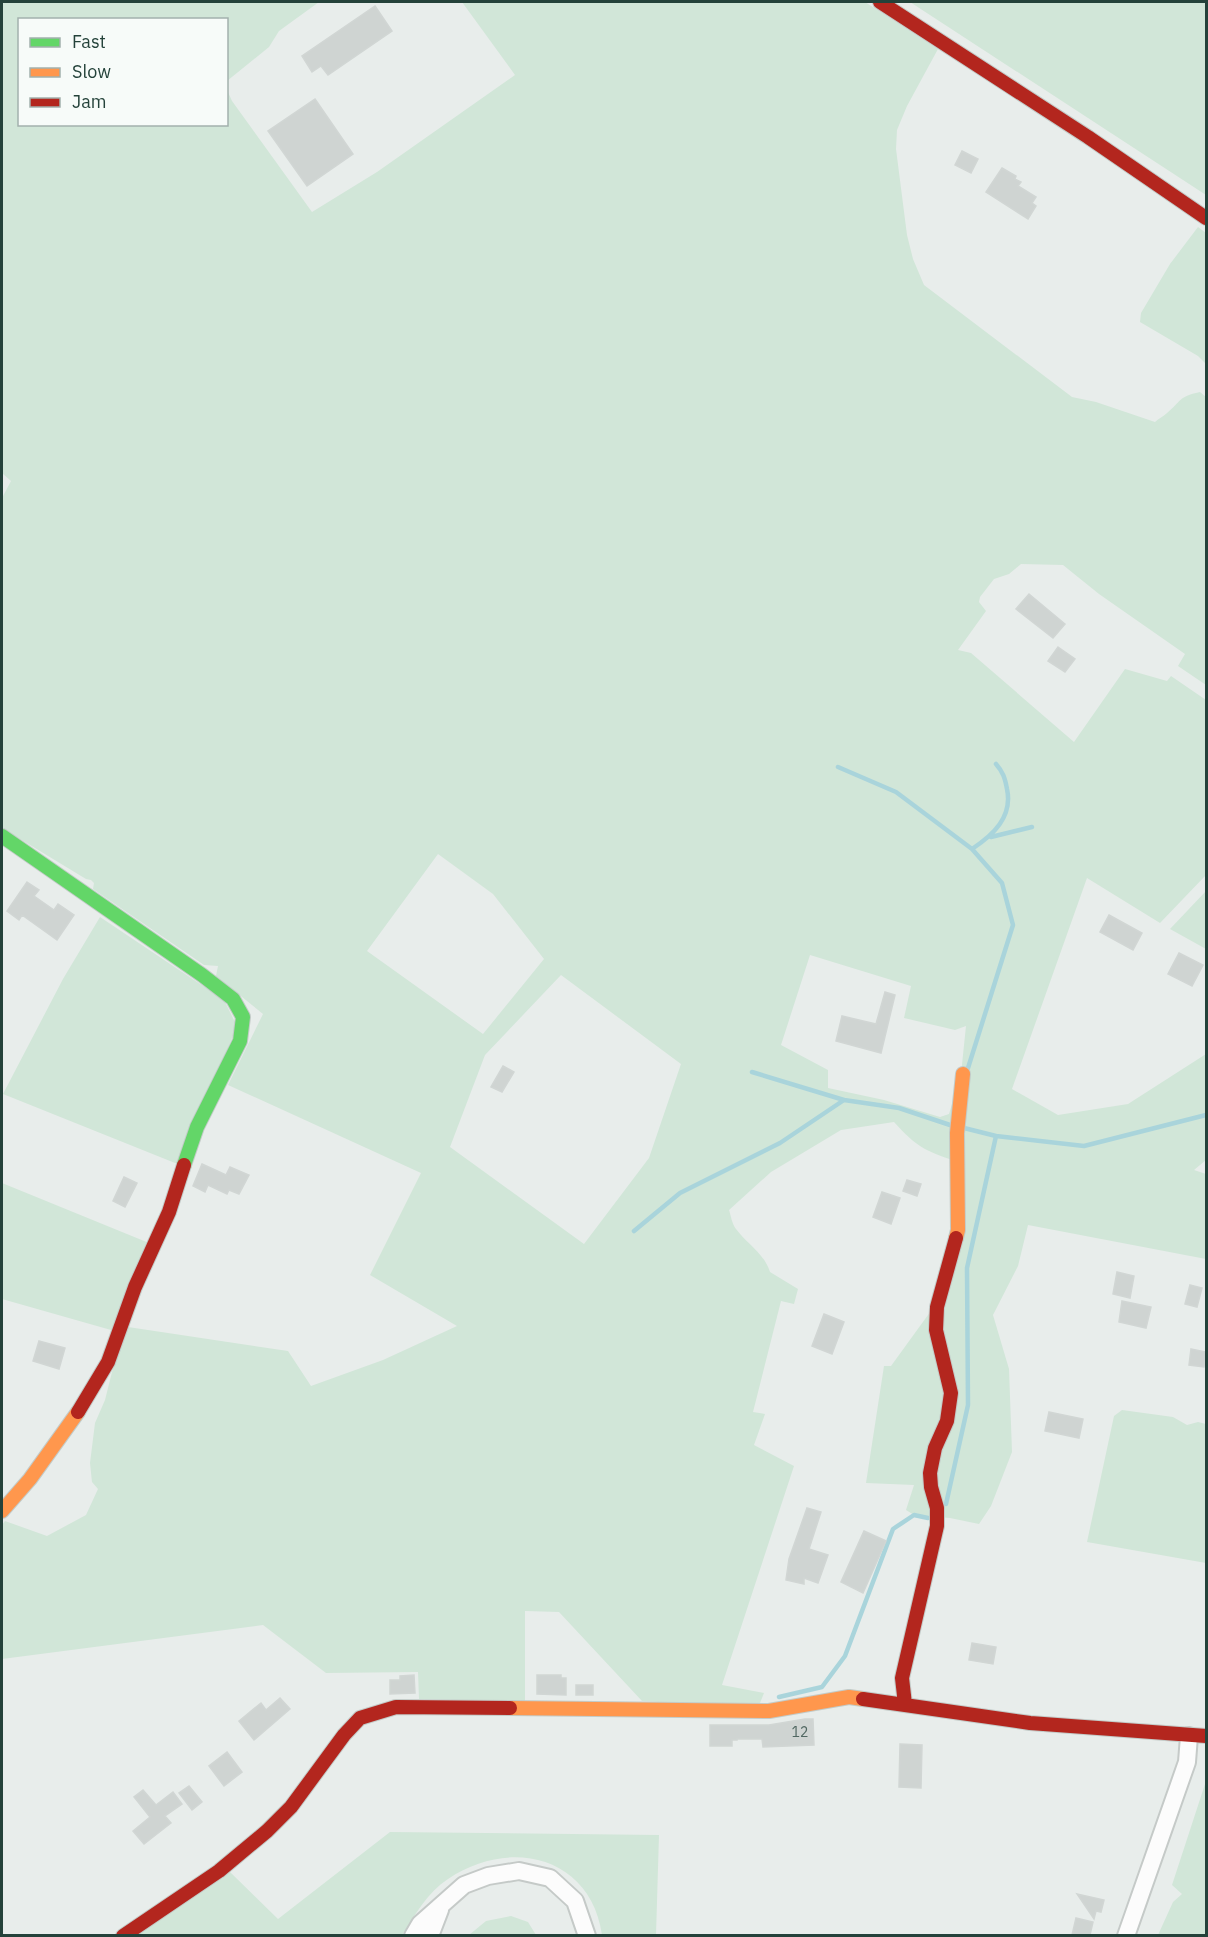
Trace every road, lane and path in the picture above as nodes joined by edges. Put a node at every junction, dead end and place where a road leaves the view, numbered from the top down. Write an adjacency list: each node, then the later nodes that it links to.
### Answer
1 (880, 2): 2 (street)
2 (1206, 218)
3 (2, 836): 5 (street)
4 (963, 1074): 6 (street)
5 (2, 1511)
6 (905, 1704): 7 (street); 10 (street)
7 (1189, 1736): 8 (street); 14 (street)
8 (1206, 1736)
9 (442, 1906): 11 (street); 12 (street); 13 (street)
10 (123, 1935)
11 (413, 1935)
12 (430, 1935)
13 (587, 1935)
14 (1126, 1935)

